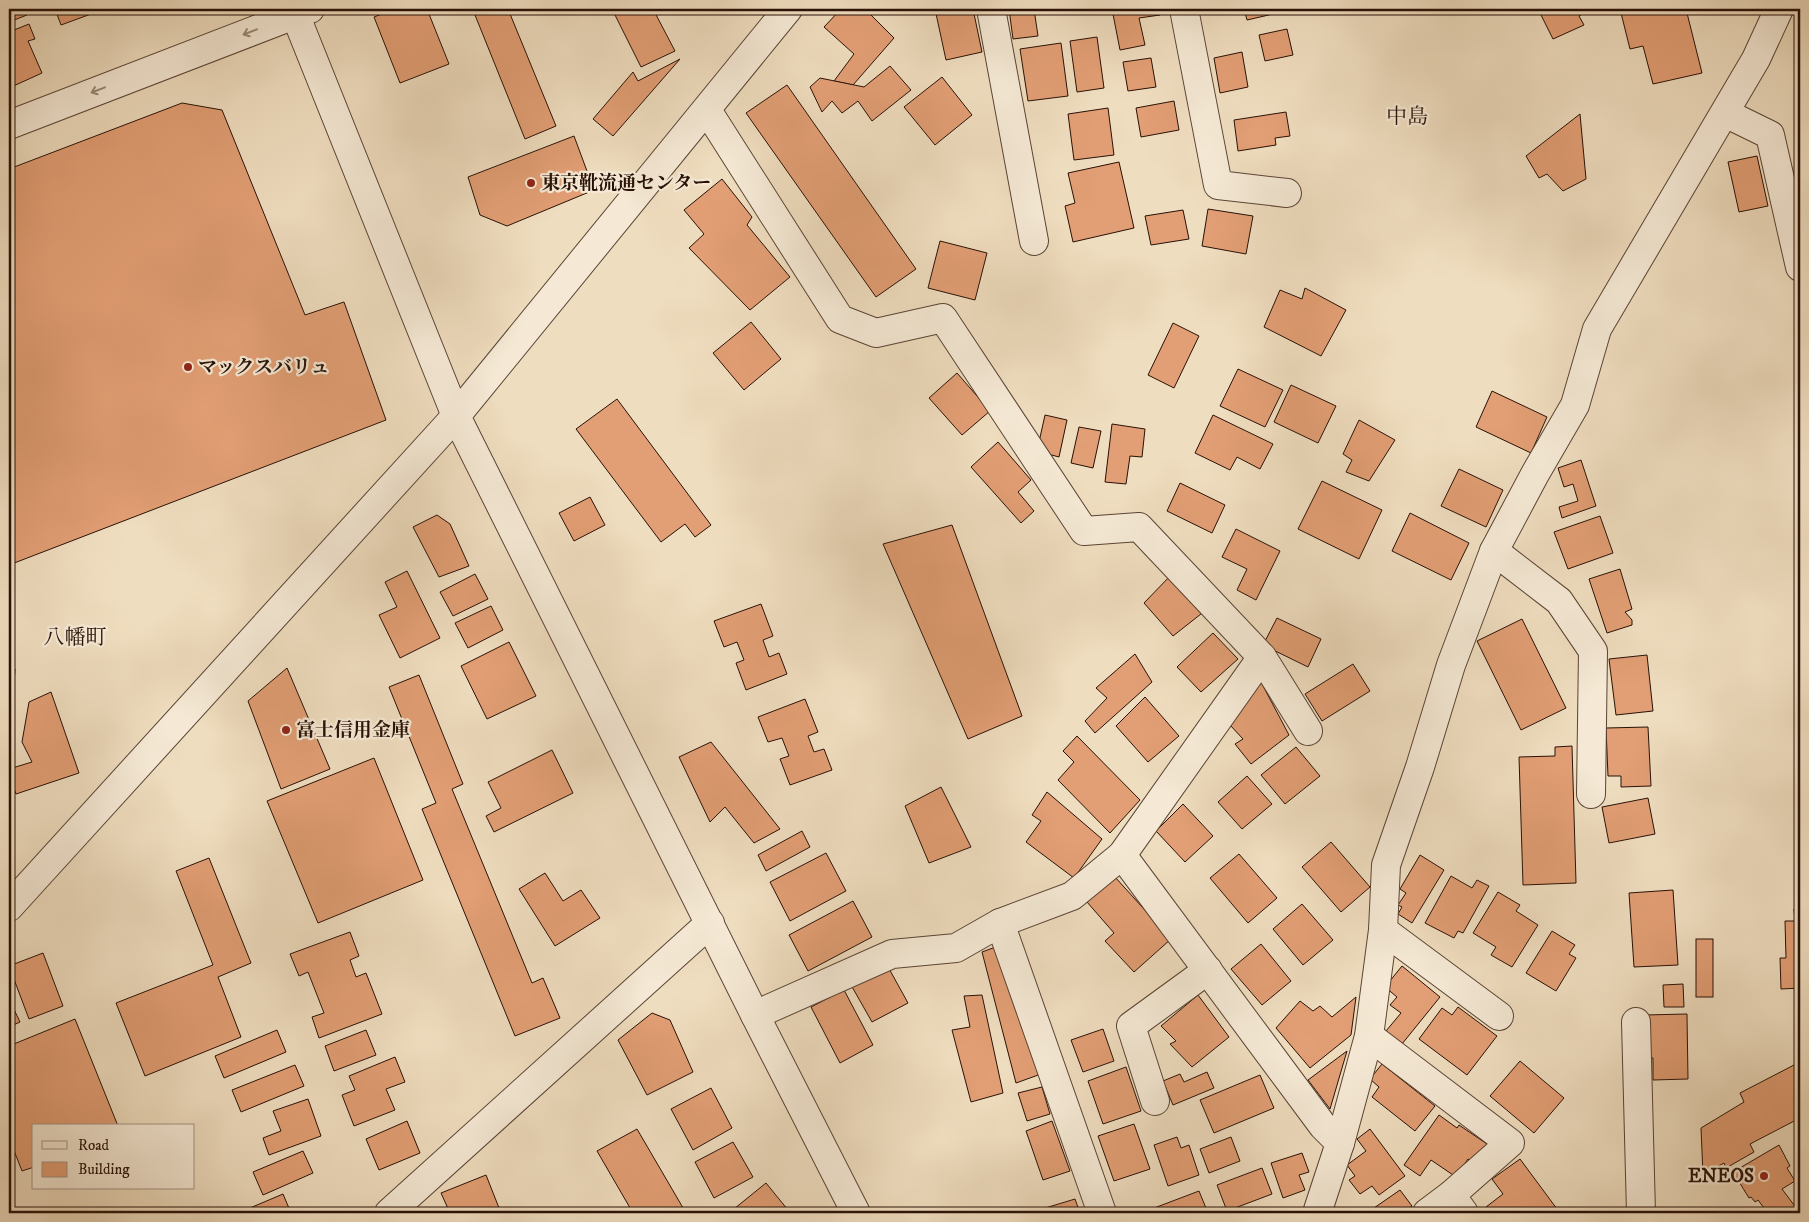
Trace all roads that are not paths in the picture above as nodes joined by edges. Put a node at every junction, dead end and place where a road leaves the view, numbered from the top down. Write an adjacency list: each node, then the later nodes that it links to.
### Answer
1 (788, 9): 6 (street)
2 (991, 9): 10 (street)
3 (1184, 9): 9 (street)
4 (1779, 9): 7 (street)
5 (299, 11): 8 (street, one-way to 8); 12 (street)
6 (707, 110): 12 (street); 14 (street)
7 (1725, 113): 11 (street); 13 (street)
8 (9, 125)
9 (1287, 193)
10 (1034, 241)
11 (1800, 266)
12 (456, 416): 18 (street); 19 (street)
13 (1494, 550): 16 (street); 21 (street)
14 (1262, 657): 15 (street); 17 (street)
15 (1308, 731)
16 (1591, 794)
17 (1122, 855): 20 (street); 22 (street)
18 (9, 907)
19 (710, 923): 23 (street); 30 (street)
20 (1000, 923): 23 (street); 32 (street)
21 (1383, 930): 24 (street); 26 (street)
22 (1208, 970): 27 (street); 28 (street)
23 (755, 1015): 31 (street)
24 (1500, 1016)
25 (1636, 1022): 35 (street)
26 (1369, 1036): 28 (street); 29 (street)
27 (1155, 1101)
28 (1340, 1144): 33 (street)
29 (1458, 1204): 34 (street)
30 (388, 1213)
31 (856, 1213)
32 (1102, 1213)
33 (1317, 1213)
34 (1426, 1213)
35 (1641, 1213)

